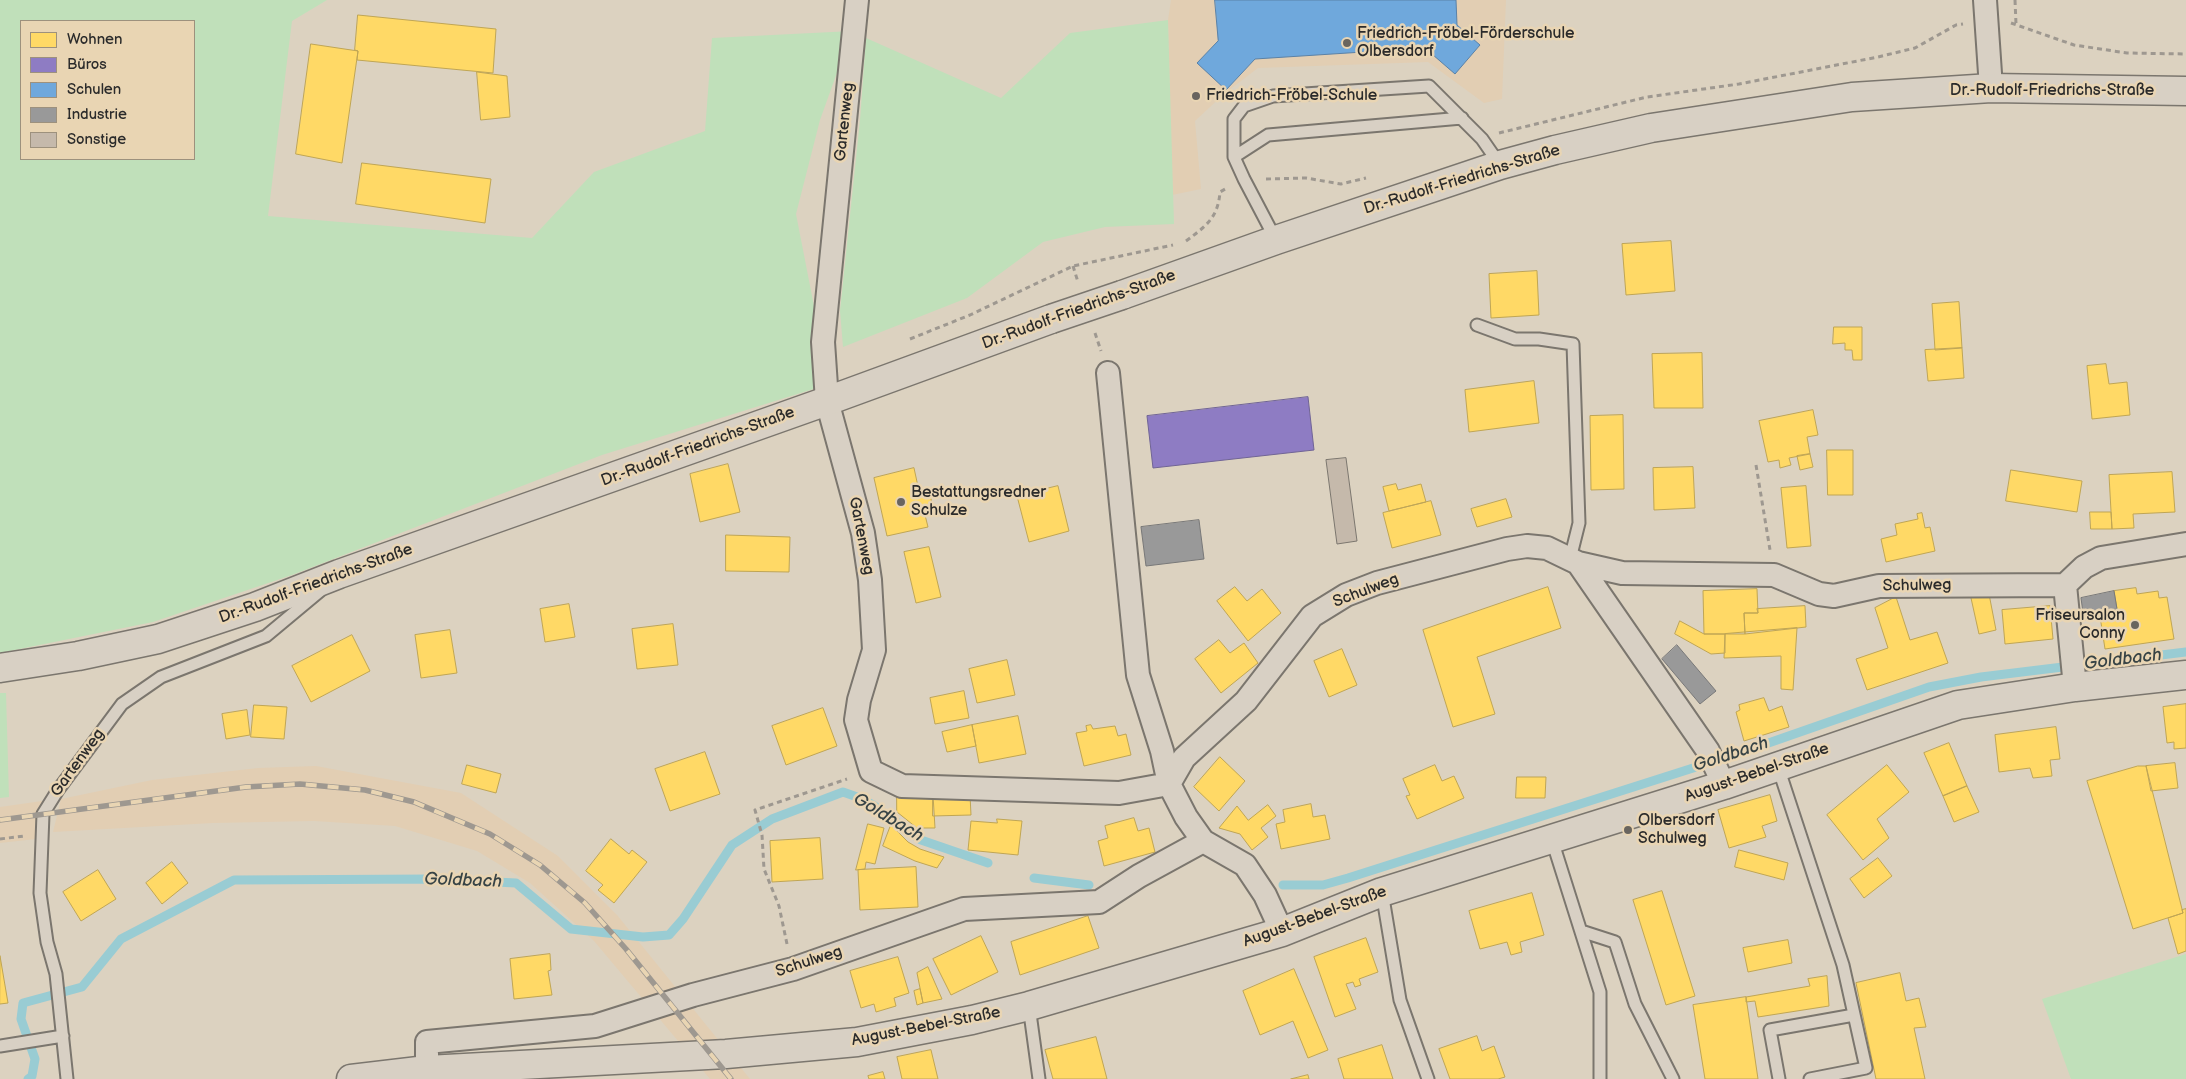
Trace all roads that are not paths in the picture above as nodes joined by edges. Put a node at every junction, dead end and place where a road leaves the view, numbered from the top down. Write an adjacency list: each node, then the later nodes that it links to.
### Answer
1 (857, 0): 11 (street, Gartenweg)
2 (1985, 0): 3 (street)
3 (1991, 88): 4 (main road, Dr.-Rudolf-Friedrichs-Straße); 7 (main road, Dr.-Rudolf-Friedrichs-Straße)
4 (2186, 91)
5 (1462, 118): 6 (lane); 6 (lane); 7 (lane)
6 (1234, 156): 8 (lane)
7 (1500, 164): 8 (main road, Dr.-Rudolf-Friedrichs-Straße)
8 (1276, 240): 11 (main road, Dr.-Rudolf-Friedrichs-Straße, bridge)
9 (1477, 325): 13 (lane)
10 (1108, 373): 20 (street)
11 (828, 401): 14 (main road, Dr.-Rudolf-Friedrichs-Straße); 20 (street, Gartenweg)
12 (2186, 544): 15 (street)
13 (1574, 561): 15 (street, Schulweg); 20 (street, Schulweg); 21 (street, Schulweg)
14 (339, 574): 16 (main road, Dr.-Rudolf-Friedrichs-Straße); 29 (lane, Gartenweg)
15 (2065, 585): 18 (street)
16 (0, 668)
17 (2186, 675): 18 (main road, August-Bebel-Straße)
18 (2075, 687): 19 (main road, August-Bebel-Straße)
19 (1778, 766): 21 (main road, August-Bebel-Straße); 28 (lane)
20 (1169, 784): 22 (street)
21 (1724, 785): 23 (main road, August-Bebel-Straße)
22 (1203, 840): 26 (street); 31 (street, Schulweg)
23 (1552, 840): 24 (main road, August-Bebel-Straße); 25 (lane)
24 (1382, 892): 26 (main road, August-Bebel-Straße); 35 (lane)
25 (1580, 931): 36 (lane); 37 (lane)
26 (1282, 932): 27 (main road, August-Bebel-Straße)
27 (1029, 1006): 31 (main road, August-Bebel-Straße); 34 (lane)
28 (1854, 1015): 38 (lane); 39 (lane)
29 (63, 1036): 30 (lane); 32 (lane, Gartenweg)
30 (0, 1046)
31 (427, 1075): 33 (main road, August-Bebel-Straße)
32 (67, 1079)
33 (350, 1079)
34 (1039, 1079)
35 (1428, 1079)
36 (1600, 1079)
37 (1673, 1079)
38 (1779, 1079)
39 (1810, 1079)

